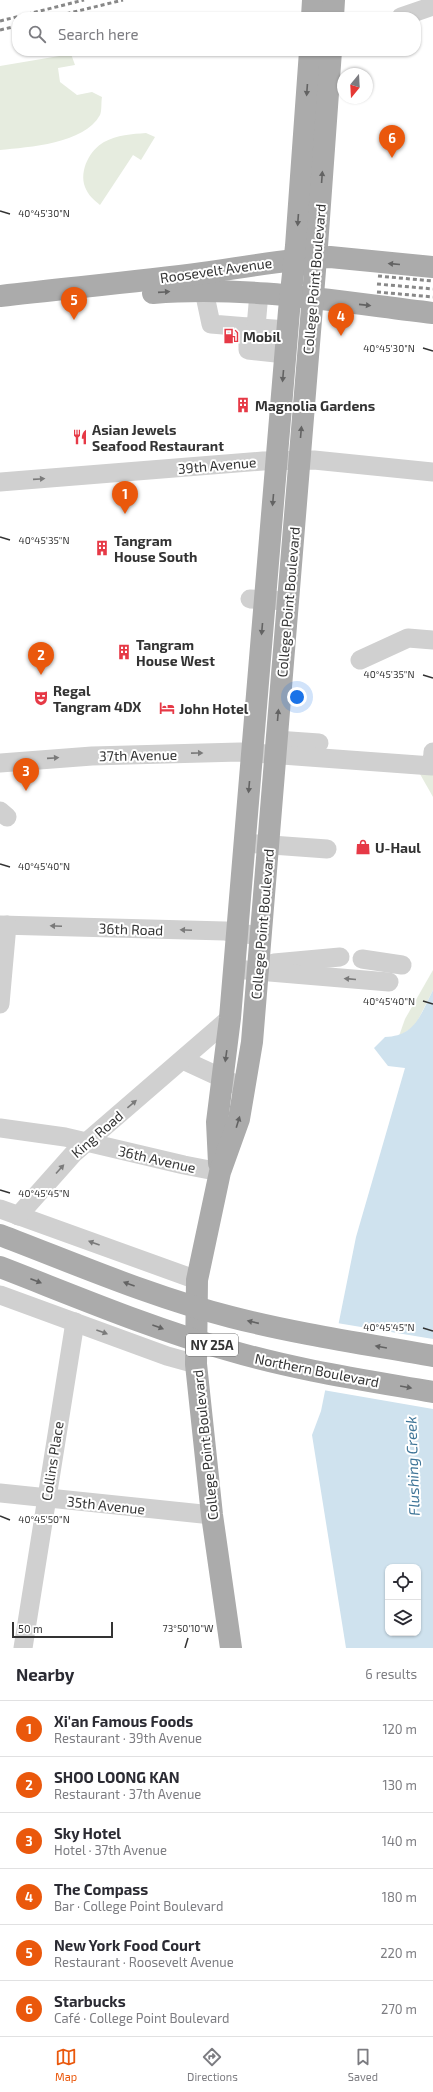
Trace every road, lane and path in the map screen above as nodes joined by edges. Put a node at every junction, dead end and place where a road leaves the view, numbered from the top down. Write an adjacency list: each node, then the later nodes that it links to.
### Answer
1 (313, 0): 4 (main road)
2 (334, 0): 5 (main road)
3 (433, 6): 6 (street)
4 (312, 12)
5 (333, 12)
6 (416, 12)
7 (310, 56): 10 (main road, College Point Boulevard, one-way to 10)
8 (331, 56): 9 (main road, College Point Boulevard, one-way to 8)
9 (316, 258): 10 (main road, Roosevelt Avenue); 11 (main road, Roosevelt Avenue, one-way to 9); 16 (main road, College Point Boulevard)
10 (295, 260): 14 (main road, Roosevelt Avenue); 15 (main road, College Point Boulevard)
11 (433, 267)
12 (204, 291): 13 (main road, Roosevelt Avenue); 17 (main road, Roosevelt Avenue, one-way to 12); 19 (street)
13 (259, 293): 15 (main road, Roosevelt Avenue); 19 (street)
14 (0, 296)
15 (290, 296): 16 (main road, Roosevelt Avenue); 20 (main road, College Point Boulevard)
16 (313, 299): 18 (main road, Roosevelt Avenue, one-way to 18); 22 (main road, College Point Boulevard, one-way to 16)
17 (0, 306)
18 (433, 313)
19 (252, 327): 20 (street); 21 (street)
20 (287, 330): 21 (main road, College Point Boulevard)
21 (285, 354): 23 (main road, College Point Boulevard, one-way to 23)
22 (300, 460): 23 (street, 39th Avenue); 24 (street, 39th Avenue); 27 (main road, College Point Boulevard)
23 (276, 461): 25 (street, 39th Avenue, one-way to 23); 26 (main road, College Point Boulevard, one-way to 26)
24 (433, 472)
25 (0, 482)
26 (257, 599): 27 (street); 33 (main road, College Point Boulevard, one-way to 33)
27 (288, 601): 31 (main road, College Point Boulevard, one-way to 27)
28 (433, 640): 29 (street)
29 (360, 660)
30 (319, 743): 31 (street)
31 (276, 747): 32 (street); 33 (street, 37th Avenue); 36 (main road, College Point Boulevard)
32 (433, 752)
33 (252, 753): 34 (street, 37th Avenue, one-way to 33); 35 (main road, College Point Boulevard, one-way to 35)
34 (0, 762)
35 (245, 843): 36 (street); 39 (main road, College Point Boulevard)
36 (269, 845): 37 (street); 40 (main road, College Point Boulevard)
37 (327, 849)
38 (3, 925): 39 (street, 36th Road, one-way to 38); 47 (street)
39 (237, 933): 40 (street, 36th Road); 43 (main road, College Point Boulevard)
40 (261, 936): 45 (main road, College Point Boulevard)
41 (340, 957): 45 (street)
42 (362, 959): 44 (street)
43 (235, 965): 45 (street); 48 (main road, College Point Boulevard)
44 (402, 965)
45 (259, 967): 46 (street, one-way to 45); 51 (main road, College Point Boulevard)
46 (389, 982)
47 (0, 1004)
48 (230, 1018): 49 (street, King Road); 50 (main road, College Point Boulevard, one-way to 50)
49 (183, 1060): 50 (street); 53 (street, King Road, one-way to 49)
50 (223, 1078): 51 (street); 54 (main road, College Point Boulevard)
51 (244, 1088): 54 (main road, College Point Boulevard, one-way to 51)
52 (0, 1128): 53 (street, 36th Avenue)
53 (86, 1143): 54 (street, 36th Avenue); 56 (street, King Road, one-way to 53)
54 (220, 1172): 59 (main road, College Point Boulevard)
55 (0, 1209): 56 (street)
56 (18, 1216): 59 (street, one-way to 56)
57 (0, 1235): 62 (main road, NY 25A, one-way to 57, bridge)
58 (0, 1267): 64 (main road, Northern Boulevard / NY 25A, one-way to 64, bridge)
59 (197, 1280): 63 (main road, College Point Boulevard)
60 (0, 1294): 61 (street)
61 (75, 1322): 63 (street, one-way to 63); 66 (street, Collins Place)
62 (433, 1356)
63 (196, 1364): 67 (main road, College Point Boulevard)
64 (433, 1392)
65 (0, 1493): 66 (street, 35th Avenue)
66 (46, 1498): 67 (street, 35th Avenue); 68 (street, Collins Place)
67 (212, 1515): 69 (main road, College Point Boulevard)
68 (23, 1648)
69 (231, 1648)

